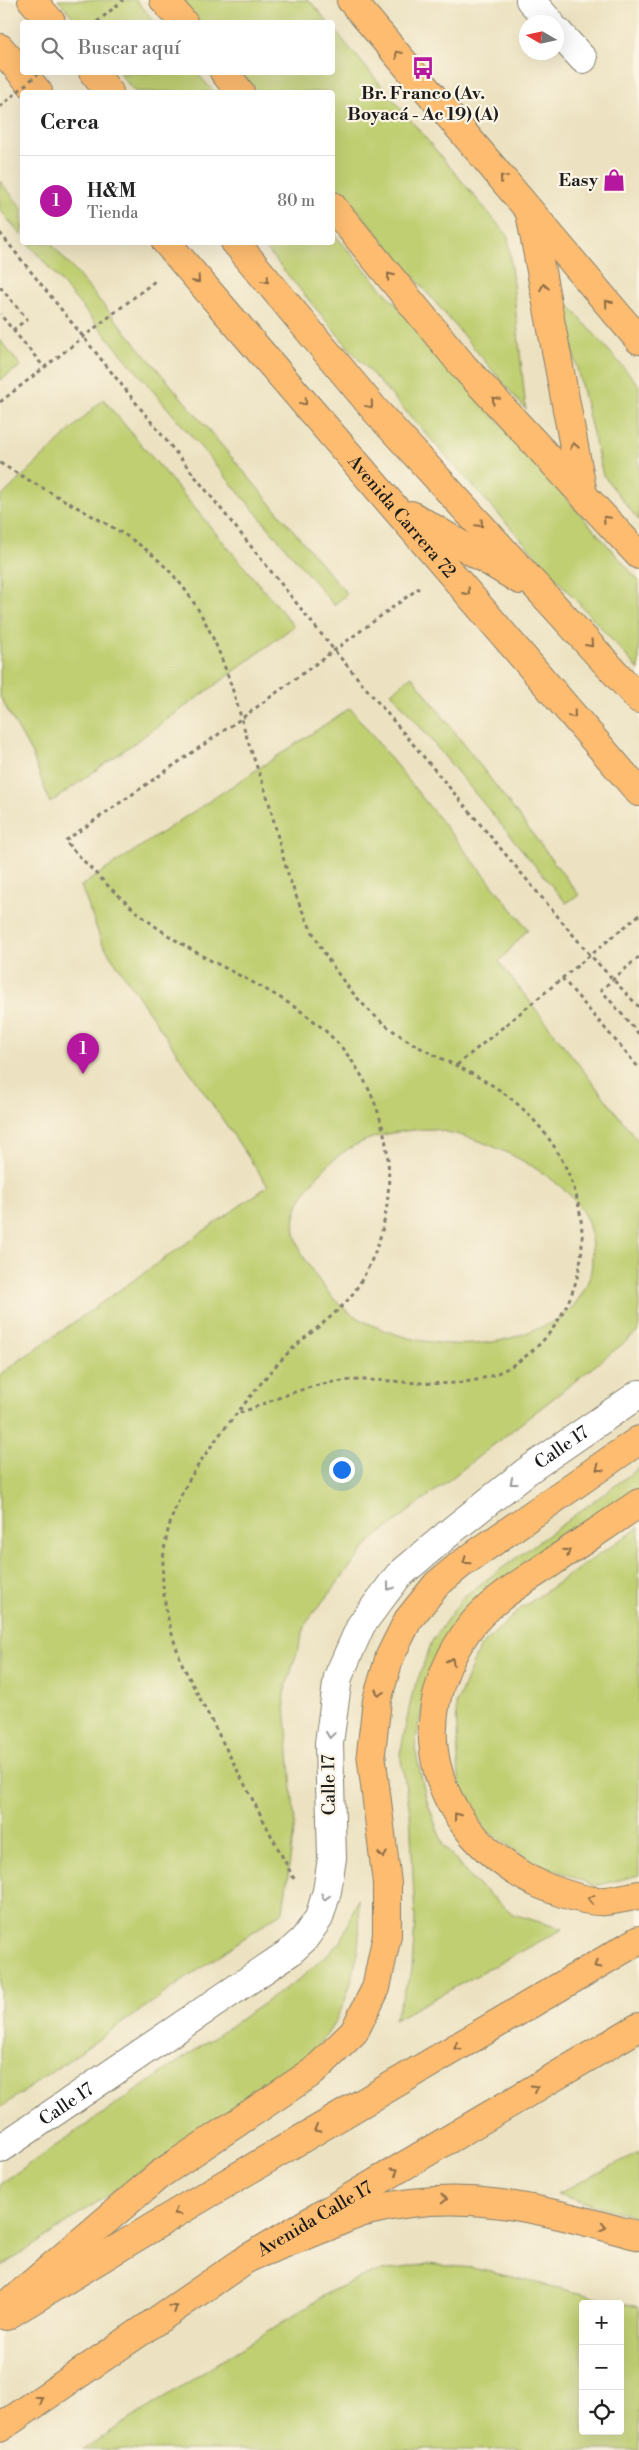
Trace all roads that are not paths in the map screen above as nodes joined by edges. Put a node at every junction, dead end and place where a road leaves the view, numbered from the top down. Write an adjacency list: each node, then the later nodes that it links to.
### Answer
1 (32, 0): 6 (main road)
2 (164, 0): 7 (main road)
3 (351, 0): 19 (main road, one-way to 3)
4 (530, 0): 5 (street)
5 (544, 15)
6 (49, 20)
7 (181, 20)
8 (564, 39): 10 (street)
9 (0, 48): 11 (main road)
10 (583, 59)
11 (20, 71)
12 (23, 75): 15 (main road)
13 (95, 75): 16 (main road)
14 (226, 75): 17 (main road)
15 (36, 90)
16 (107, 90)
17 (238, 90)
18 (335, 210): 23 (main road, one-way to 18)
19 (530, 210): 22 (main road, one-way to 19); 23 (main road, one-way to 19)
20 (238, 245): 26 (main road, one-way to 26)
21 (173, 251): 24 (main road, Avenida Carrera 72, one-way to 24)
22 (639, 340)
23 (583, 494): 25 (main road, one-way to 23)
24 (392, 504): 26 (main road); 28 (main road, Avenida Carrera 72, one-way to 28)
25 (639, 555)
26 (545, 595): 27 (main road, one-way to 27)
27 (639, 699)
28 (637, 795)
29 (639, 1394): 35 (street, Calle 17, one-way to 35)
30 (639, 1440): 38 (main road, one-way to 38)
31 (639, 1503): 32 (main road, one-way to 31)
32 (639, 1895)
33 (639, 1940): 39 (main road, one-way to 39)
34 (639, 2027): 37 (main road, Avenida Calle 17, one-way to 34)
35 (0, 2149)
36 (639, 2236): 37 (main road, one-way to 36)
37 (248, 2258): 40 (main road, Avenida Calle 17, one-way to 37)
38 (0, 2311)
39 (0, 2320)
40 (0, 2428)

